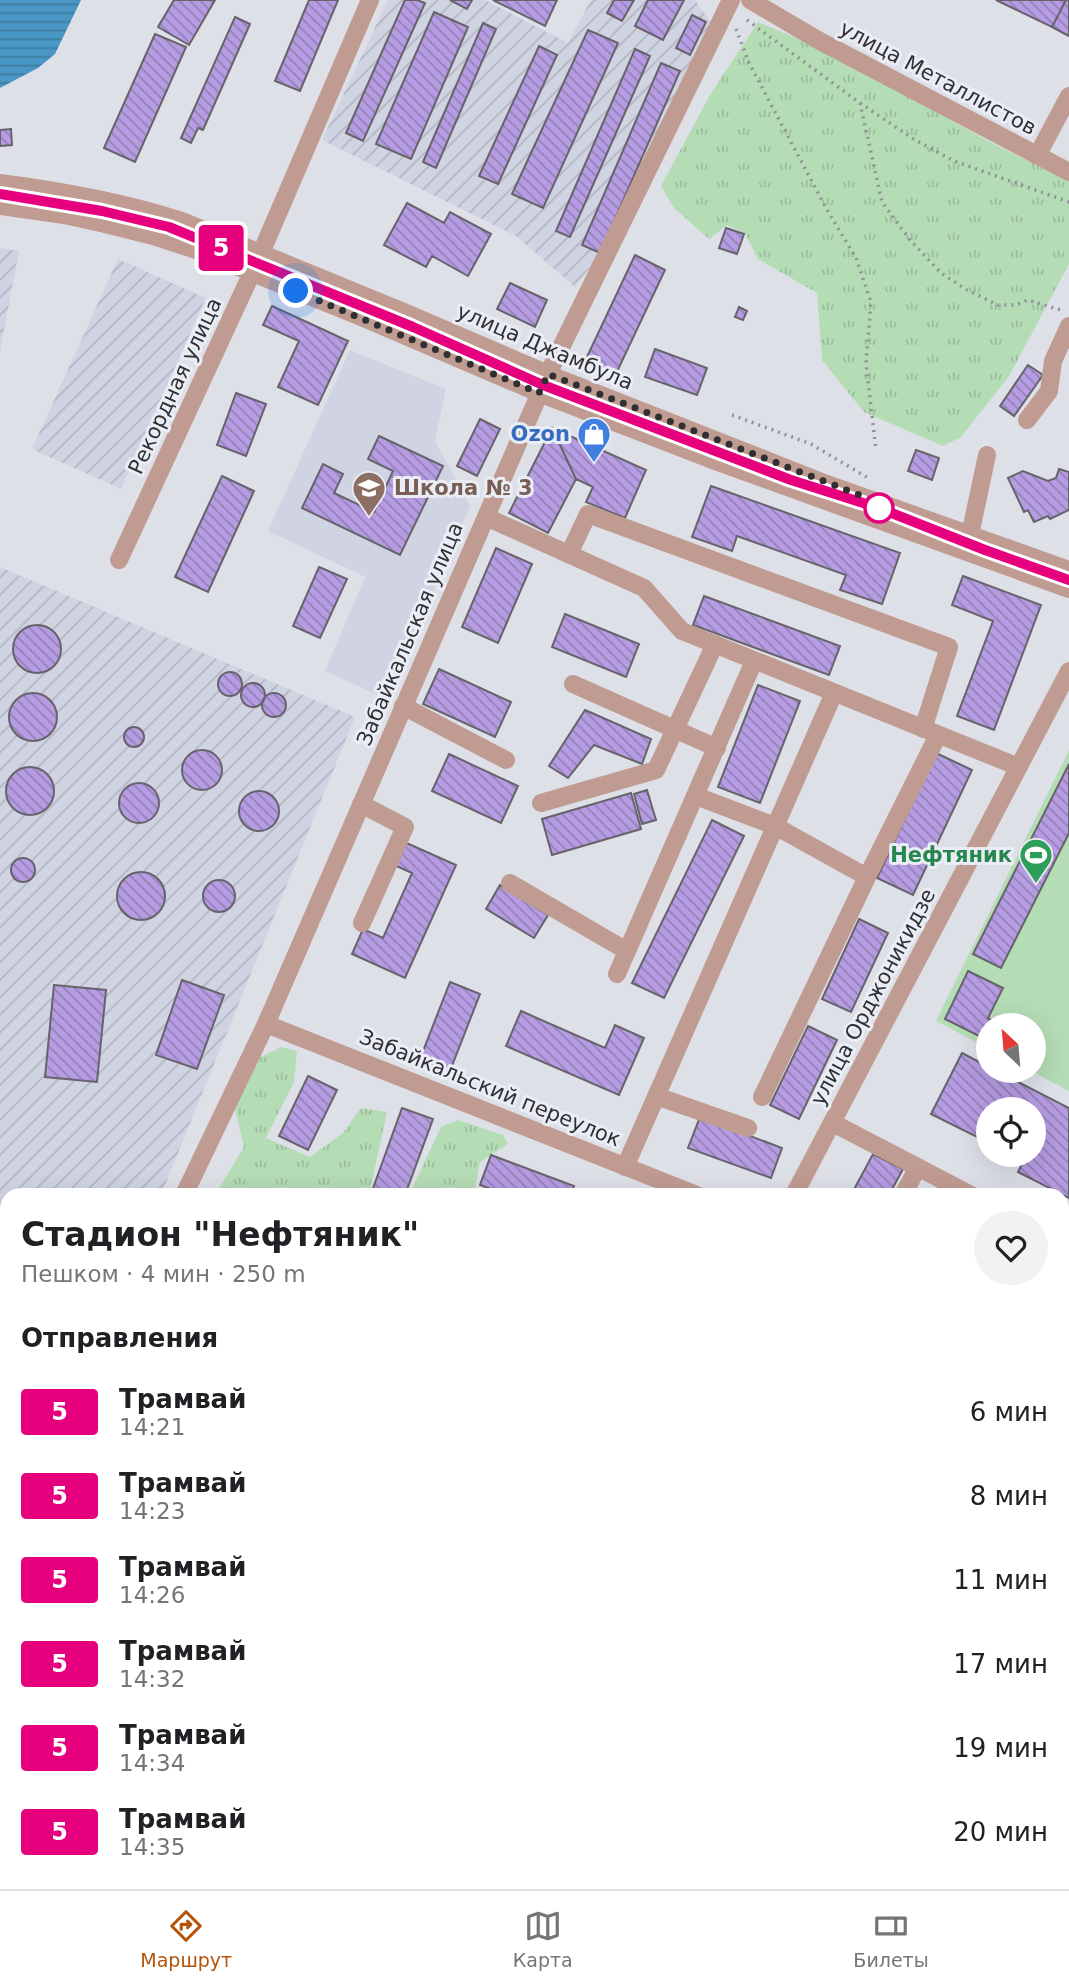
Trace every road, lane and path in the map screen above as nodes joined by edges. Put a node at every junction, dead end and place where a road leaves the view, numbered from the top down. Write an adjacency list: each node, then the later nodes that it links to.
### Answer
1 (370, 0): 11 (street, Рекордная улица)
2 (750, 0): 6 (street, улица Металлистов)
3 (730, 2): 5 (path); 15 (street, Забайкальская улица); 19 (path)
4 (1069, 96): 6 (street)
5 (860, 103): 9 (path); 13 (path)
6 (1037, 156): 7 (street, улица Металлистов)
7 (1069, 172)
8 (0, 183): 11 (street, улица Джамбула)
9 (1069, 202)
10 (0, 206): 12 (street, улица Джамбула)
11 (261, 253): 12 (street, Рекордная улица); 15 (street, улица Джамбула)
12 (252, 274): 16 (street, улица Джамбула); 25 (street, Рекордная улица)
13 (1069, 313)
14 (1069, 326): 18 (street)
15 (548, 374): 16 (street, Забайкальская улица); 23 (street, улица Джамбула)
16 (539, 393): 22 (street, Забайкальская улица); 27 (street, улица Джамбула)
17 (732, 415): 21 (path)
18 (1027, 419)
19 (876, 450)
20 (987, 455): 23 (street)
21 (870, 479)
22 (486, 517): 24 (street); 33 (street, Забайкальская улица)
23 (970, 535): 26 (street, улица Джамбула)
24 (569, 554): 28 (street); 35 (street)
25 (119, 560)
26 (1069, 570)
27 (1069, 589)
28 (715, 645): 29 (street); 34 (street)
29 (754, 660): 32 (street); 36 (street)
30 (1069, 671): 38 (street, улица Орджоникидзе)
31 (573, 684): 34 (street)
32 (834, 693): 35 (street); 42 (street)
33 (403, 706): 37 (street); 41 (street, Забайкальская улица)
34 (675, 730): 36 (street); 40 (street)
35 (930, 732): 38 (street); 43 (street)
36 (716, 748): 39 (street)
37 (506, 760)
38 (1018, 767): 51 (street, улица Орджоникидзе)
39 (696, 796): 42 (street); 46 (street)
40 (541, 803)
41 (361, 804): 45 (street); 48 (street, Забайкальская улица)
42 (775, 827): 43 (street); 49 (street)
43 (867, 877): 50 (street)
44 (510, 883): 46 (street)
45 (362, 923)
46 (627, 951): 47 (street)
47 (617, 974)
48 (265, 1024): 53 (street, Забайкальский переулок); 55 (street, Забайкальская улица)
49 (656, 1096): 52 (street); 53 (street)
50 (762, 1097)
51 (833, 1122): 54 (street); 57 (street, улица Орджоникидзе)
52 (748, 1128)
53 (625, 1167): 56 (street, Забайкальский переулок)
54 (918, 1167): 58 (street); 59 (street)
55 (187, 1188)
56 (679, 1188)
57 (798, 1188)
58 (907, 1188)
59 (958, 1188)

